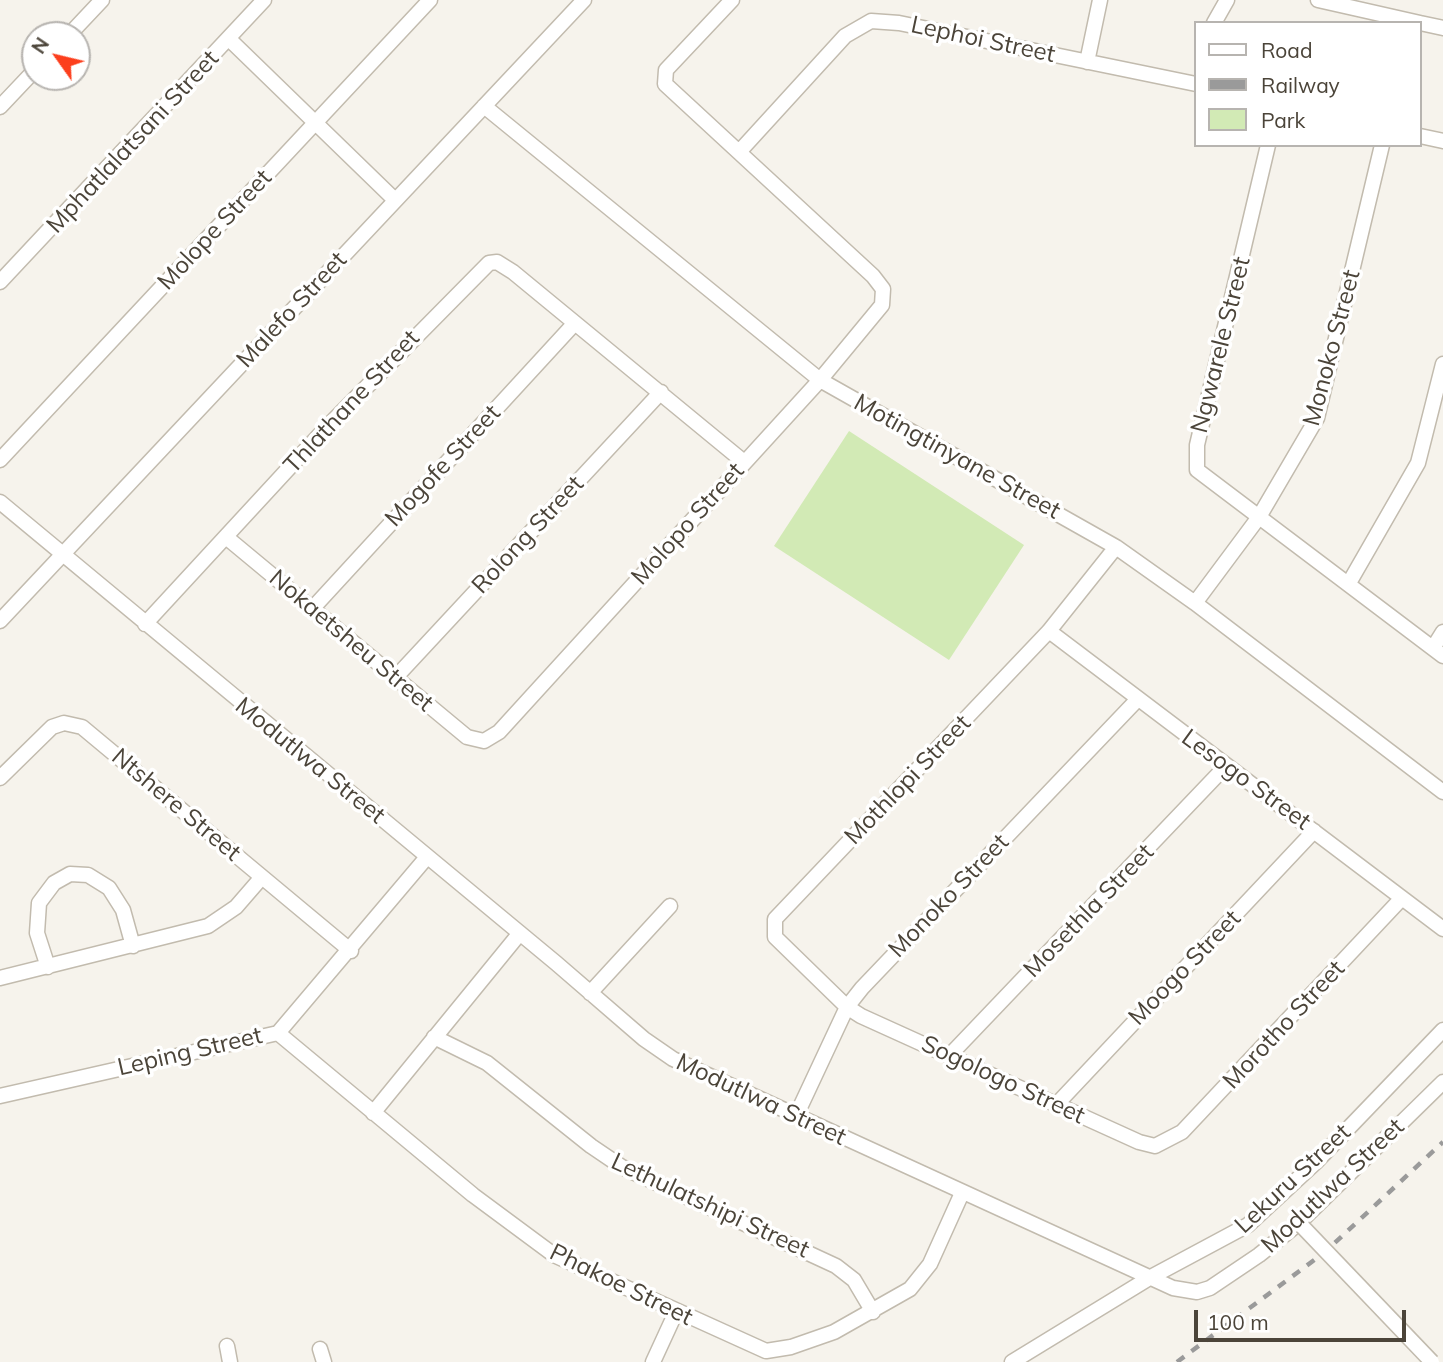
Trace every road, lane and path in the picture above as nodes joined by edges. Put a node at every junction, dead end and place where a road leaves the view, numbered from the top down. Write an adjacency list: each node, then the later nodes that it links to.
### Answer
1 (102, 0): 9 (street)
2 (264, 0): 14 (street, Mphatlalatsani Street)
3 (430, 0): 20 (street, Molope Street)
4 (584, 0): 18 (street, Malefo Street)
5 (732, 0): 25 (street)
6 (1100, 0): 15 (street)
7 (1227, 0): 10 (street)
8 (1318, 0): 11 (street)
9 (82, 21)
10 (1215, 21)
11 (1411, 21)
12 (1422, 23): 13 (street)
13 (1443, 28)
14 (229, 39): 20 (street); 27 (street, Mphatlalatsani Street)
15 (1087, 62): 16 (street, Lephoi Street); 25 (street, Lephoi Street)
16 (1194, 79)
17 (21, 85): 19 (street)
18 (484, 106): 26 (street, Malefo Street); 30 (street, Motingtinyane Street)
19 (0, 107)
20 (316, 123): 26 (street); 32 (street, Molope Street)
21 (1422, 136): 22 (street)
22 (1443, 141)
23 (1268, 147): 35 (street, Ngwarele Street)
24 (1382, 147): 35 (street, Monoko Street)
25 (739, 152): 30 (street, Molopo Street)
26 (395, 200): 38 (street, Malefo Street)
27 (0, 282)
28 (574, 324): 31 (street); 36 (street, Thlathane Street); 41 (street, Mogofe Street)
29 (1443, 364): 39 (street)
30 (820, 380): 33 (street, Molopo Street); 37 (street, Motingtinyane Street)
31 (661, 392): 33 (street); 47 (street, Rolong Street)
32 (0, 460)
33 (744, 462): 49 (street, Molopo Street)
34 (0, 502): 38 (street, Modutlwa Street)
35 (1259, 517): 39 (street); 40 (street, Monoko Street)
36 (226, 537): 41 (street, Nokaetsheu Street); 43 (street, Thlathane Street)
37 (1116, 547): 40 (street, Motingtinyane Street); 44 (street, Mothlopi Street)
38 (62, 554): 42 (street, Malefo Street); 43 (street, Modutlwa Street)
39 (1349, 583): 46 (street)
40 (1195, 603): 52 (street, Motingtinyane Street)
41 (312, 609): 47 (street, Nokaetsheu Street)
42 (0, 621)
43 (145, 624): 54 (street, Modutlwa Street)
44 (1049, 631): 48 (street, Lesogo Street); 65 (street, Mothlopi Street)
45 (1443, 632): 46 (street)
46 (1438, 652)
47 (395, 678): 49 (street, Nokaetsheu Street)
48 (1138, 700): 50 (street, Lesogo Street); 65 (street, Monoko Street)
49 (479, 741)
50 (1226, 766): 53 (street, Lesogo Street); 69 (street, Mosethla Street)
51 (0, 778): 55 (street, Ntshere Street)
52 (1443, 792)
53 (1314, 831): 56 (street, Lesogo Street); 72 (street, Moogo Street)
54 (427, 857): 59 (street, Modutlwa Street); 61 (street, Leping Street)
55 (262, 877): 60 (street); 61 (street, Ntshere Street)
56 (1402, 898): 58 (street, Lesogo Street); 75 (street, Morotho Street)
57 (670, 906): 64 (street)
58 (1443, 929)
59 (520, 933): 64 (street, Modutlwa Street); 68 (street)
60 (133, 946): 62 (street); 62 (street)
61 (351, 951): 67 (street, Leping Street)
62 (48, 967): 63 (street)
63 (0, 978)
64 (590, 993): 74 (street, Modutlwa Street)
65 (848, 1007): 69 (street, Sogologo Street); 74 (street, Monoko Street)
66 (1443, 1030): 78 (street, Lekuru Street)
67 (278, 1033): 71 (street, Leping Street); 73 (street, Phakoe Street)
68 (434, 1037): 73 (street); 80 (street, Lethulatshipi Street)
69 (950, 1055): 72 (street, Sogologo Street)
70 (1443, 1082): 77 (street, Modutlwa Street)
71 (0, 1096)
72 (1056, 1105): 75 (street, Sogologo Street)
73 (373, 1113): 79 (street, Phakoe Street)
74 (796, 1116): 76 (street, Modutlwa Street)
75 (1161, 1145)
76 (962, 1193): 78 (street, Modutlwa Street); 80 (street, Phakoe Street)
77 (1299, 1223): 78 (street, Modutlwa Street); 85 (street, bridge)
78 (1151, 1277): 84 (street, Lekuru Street)
79 (676, 1312): 80 (street, Phakoe Street); 83 (street)
80 (873, 1312)
81 (227, 1346): 82 (street)
82 (230, 1362)
83 (653, 1362)
84 (1012, 1362)
85 (1433, 1362)

